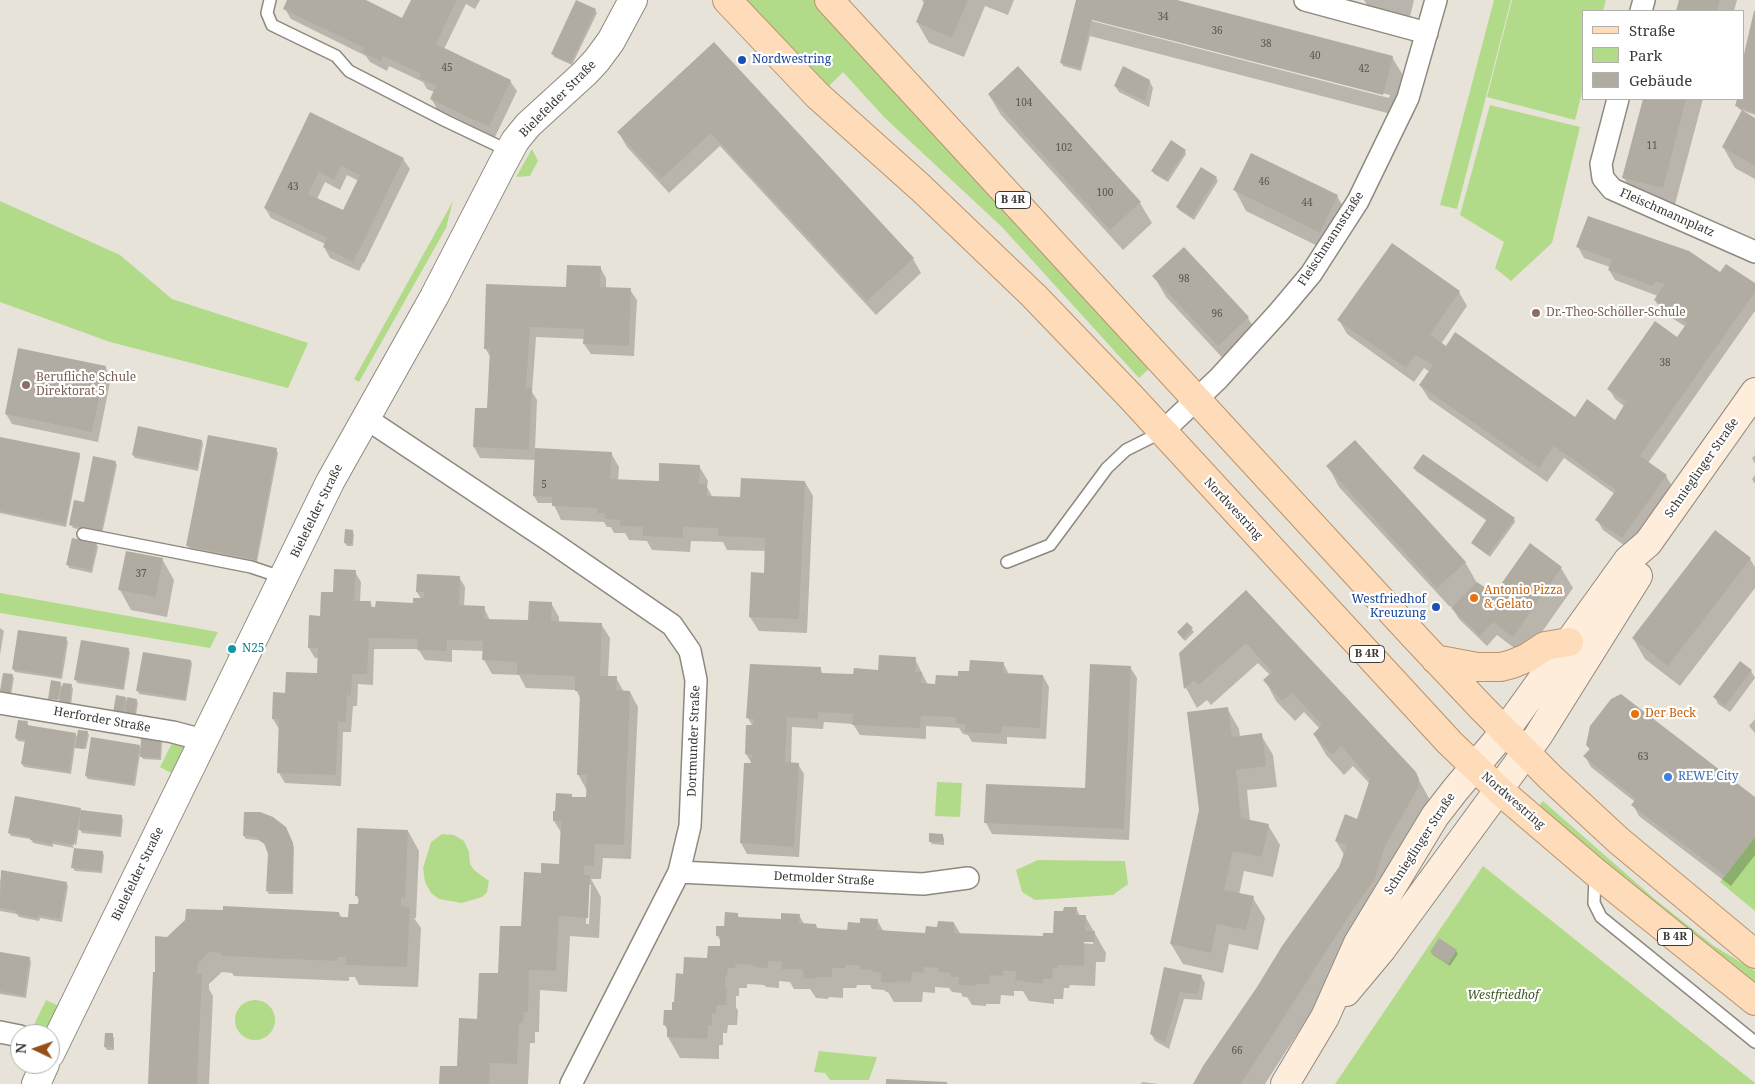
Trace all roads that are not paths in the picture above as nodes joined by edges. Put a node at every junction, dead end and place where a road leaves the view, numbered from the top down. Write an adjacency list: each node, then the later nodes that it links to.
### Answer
1 (270, 0): 9 (lane)
2 (634, 0): 9 (street, Bielefelder Straße)
3 (726, 0): 14 (main road, Nordwestring / B 4R)
4 (829, 0): 12 (main road, B 4R)
5 (1305, 0): 7 (street)
6 (1436, 0): 7 (street, Fleischmannstraße)
7 (1427, 34): 12 (street, Fleischmannstraße)
8 (1618, 100): 10 (street, Fleischmannplatz)
9 (509, 151): 13 (street, Bielefelder Straße)
10 (1755, 252)
11 (1755, 392): 16 (main road, Schnieglinger Straße)
12 (1197, 400): 14 (street, Fleischmannstraße); 20 (main road, B 4R)
13 (366, 419): 18 (street, Bielefelder Straße); 27 (street, Dortmunder Straße)
14 (1162, 432): 17 (lane); 25 (main road, Nordwestring / B 4R)
15 (83, 534): 18 (lane)
16 (1648, 543): 19 (main road, Schnieglinger Straße); 24 (main road, Schnieglinger Straße)
17 (1007, 562)
18 (284, 578): 23 (street, Bielefelder Straße)
19 (1569, 642): 20 (main road); 22 (main road, Schnieglinger Straße)
20 (1435, 659): 22 (main road, B 4R)
21 (0, 703): 23 (street, Herforder Straße)
22 (1504, 731): 24 (main road, B 4R); 25 (main road, Schnieglinger Straße)
23 (203, 740): 33 (street, Bielefelder Straße)
24 (1526, 753): 26 (main road, Schnieglinger Straße); 30 (main road, B 4R)
25 (1474, 767): 26 (main road, Nordwestring / B 4R); 32 (main road, Schnieglinger Straße)
26 (1499, 790): 28 (main road, Nordwestring / B 4R); 32 (main road, Schnieglinger Straße)
27 (679, 872): 29 (street, Detmolder Straße); 35 (street, Dortmunder Straße)
28 (1595, 872): 31 (main road, Nordwestring / B 4R); 34 (lane)
29 (968, 878)
30 (1755, 954)
31 (1755, 1002)
32 (1325, 1017): 36 (main road, Schnieglinger Straße)
33 (60, 1032)
34 (1755, 1042)
35 (571, 1084)
36 (1286, 1084)

